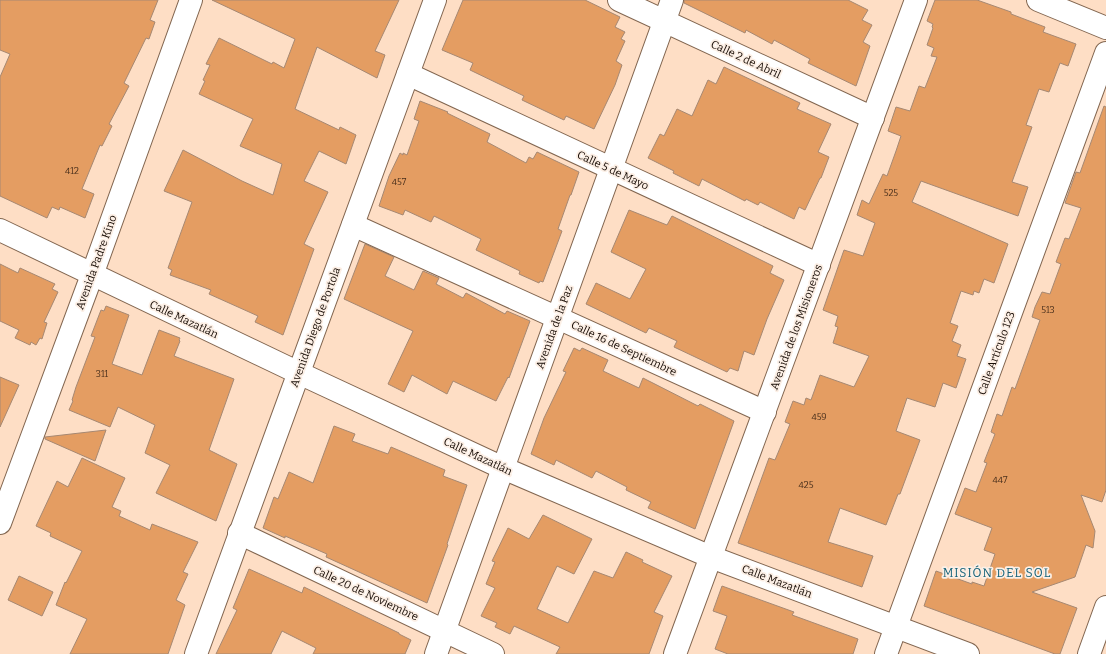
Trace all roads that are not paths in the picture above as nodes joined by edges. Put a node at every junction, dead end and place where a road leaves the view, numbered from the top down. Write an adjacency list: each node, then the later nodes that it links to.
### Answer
1 (191, 0): 16 (street, Avenida Padre Kino)
2 (435, 0): 10 (street, Avenida Diego de Portola)
3 (619, 0): 7 (street, Calle 2 de Abril)
4 (672, 0): 7 (street, Avenida de la Paz)
5 (916, 0): 11 (street, Avenida de los Misioneros)
6 (1038, 0): 8 (street)
7 (664, 21): 11 (street, Calle 2 de Abril); 12 (street, Avenida de la Paz)
8 (1106, 28)
9 (1106, 53): 25 (street, Calle Artículo 123)
10 (408, 74): 12 (street, Calle 5 de Mayo); 13 (street, Avenida Diego de Portola)
11 (873, 118): 15 (street, Avenida de los Misioneros)
12 (611, 169): 15 (street, Calle 5 de Mayo); 17 (street, Avenida de la Paz)
13 (352, 225): 17 (street, Calle 16 de Septiembre); 18 (street, Avenida Diego de Portola)
14 (0, 230): 16 (street, Calle Mazatlán)
15 (819, 265): 19 (street, Avenida de los Misioneros)
16 (92, 275): 18 (street, Calle Mazatlán); 21 (street, Avenida Padre Kino)
17 (557, 317): 19 (street, Calle 16 de Septiembre); 20 (street, Avenida de la Paz)
18 (299, 373): 20 (street, Calle Mazatlán); 22 (street, Avenida Diego de Portola)
19 (765, 412): 23 (street, Avenida de los Misioneros)
20 (503, 468): 23 (street, Calle Mazatlán); 26 (street, Avenida de la Paz)
21 (0, 523)
22 (239, 533): 26 (street, Calle 20 de Noviembre); 27 (street, Avenida Diego de Portola)
23 (711, 557): 25 (street, Calle Mazatlán); 30 (street, Avenida de los Misioneros)
24 (1106, 607): 33 (street)
25 (896, 626): 31 (street, Calle Artículo 123); 32 (street, Calle Mazatlán)
26 (445, 631): 28 (street, Avenida de la Paz); 29 (street, Calle 20 de Noviembre)
27 (196, 654)
28 (436, 654)
29 (493, 654)
30 (675, 654)
31 (886, 654)
32 (968, 654)
33 (1089, 654)

